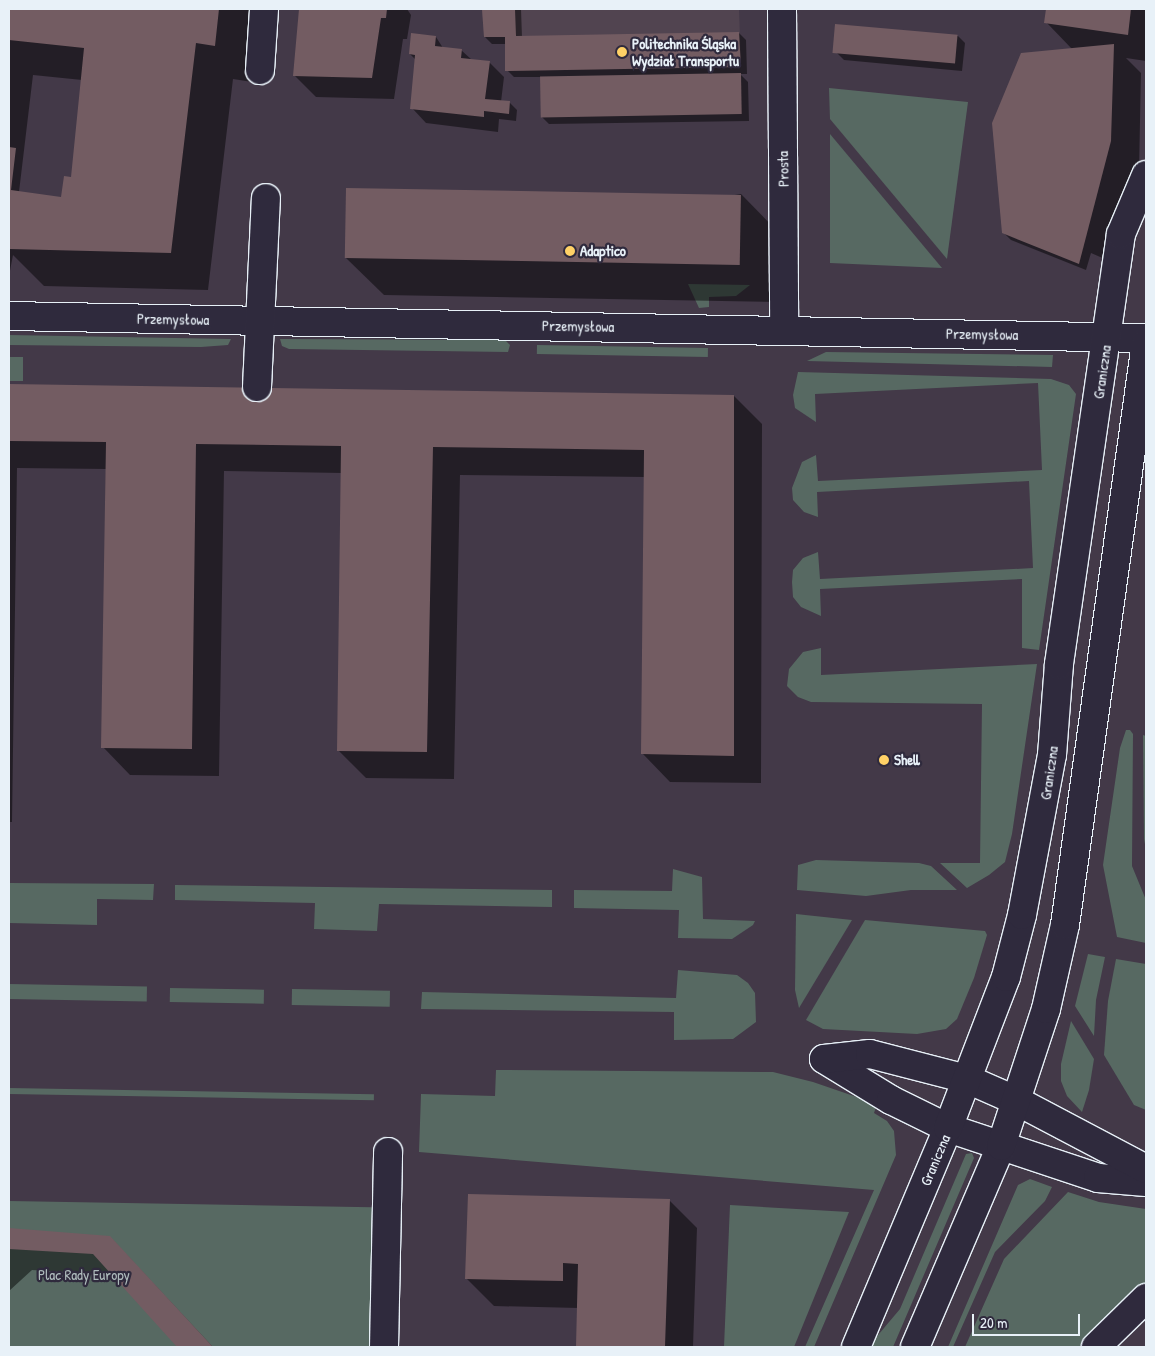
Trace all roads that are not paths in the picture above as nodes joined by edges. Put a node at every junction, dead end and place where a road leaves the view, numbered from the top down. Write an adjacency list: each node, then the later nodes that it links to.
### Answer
1 (264, 9): 3 (street)
2 (782, 9): 8 (street, Prosta)
3 (260, 70)
4 (1146, 175): 9 (street, Graniczna)
5 (266, 198): 7 (street)
6 (9, 316): 7 (street, Przemysłowa)
7 (260, 320): 8 (street, Przemysłowa); 12 (street)
8 (784, 330): 9 (street, Przemysłowa)
9 (1108, 336): 10 (street, Przemysłowa); 14 (street, Graniczna)
10 (1146, 338)
11 (1146, 343): 13 (street)
12 (257, 387)
13 (1141, 422): 15 (street)
14 (967, 1079): 15 (street); 16 (street, Graniczna); 16 (street)
15 (1017, 1100): 17 (street); 19 (street)
16 (948, 1128): 17 (street); 23 (street, Graniczna)
17 (1000, 1146): 20 (street); 24 (street)
18 (388, 1152): 22 (street)
19 (1146, 1169)
20 (1146, 1182)
21 (1146, 1298): 25 (street)
22 (384, 1347)
23 (856, 1347)
24 (915, 1347)
25 (1096, 1347)

